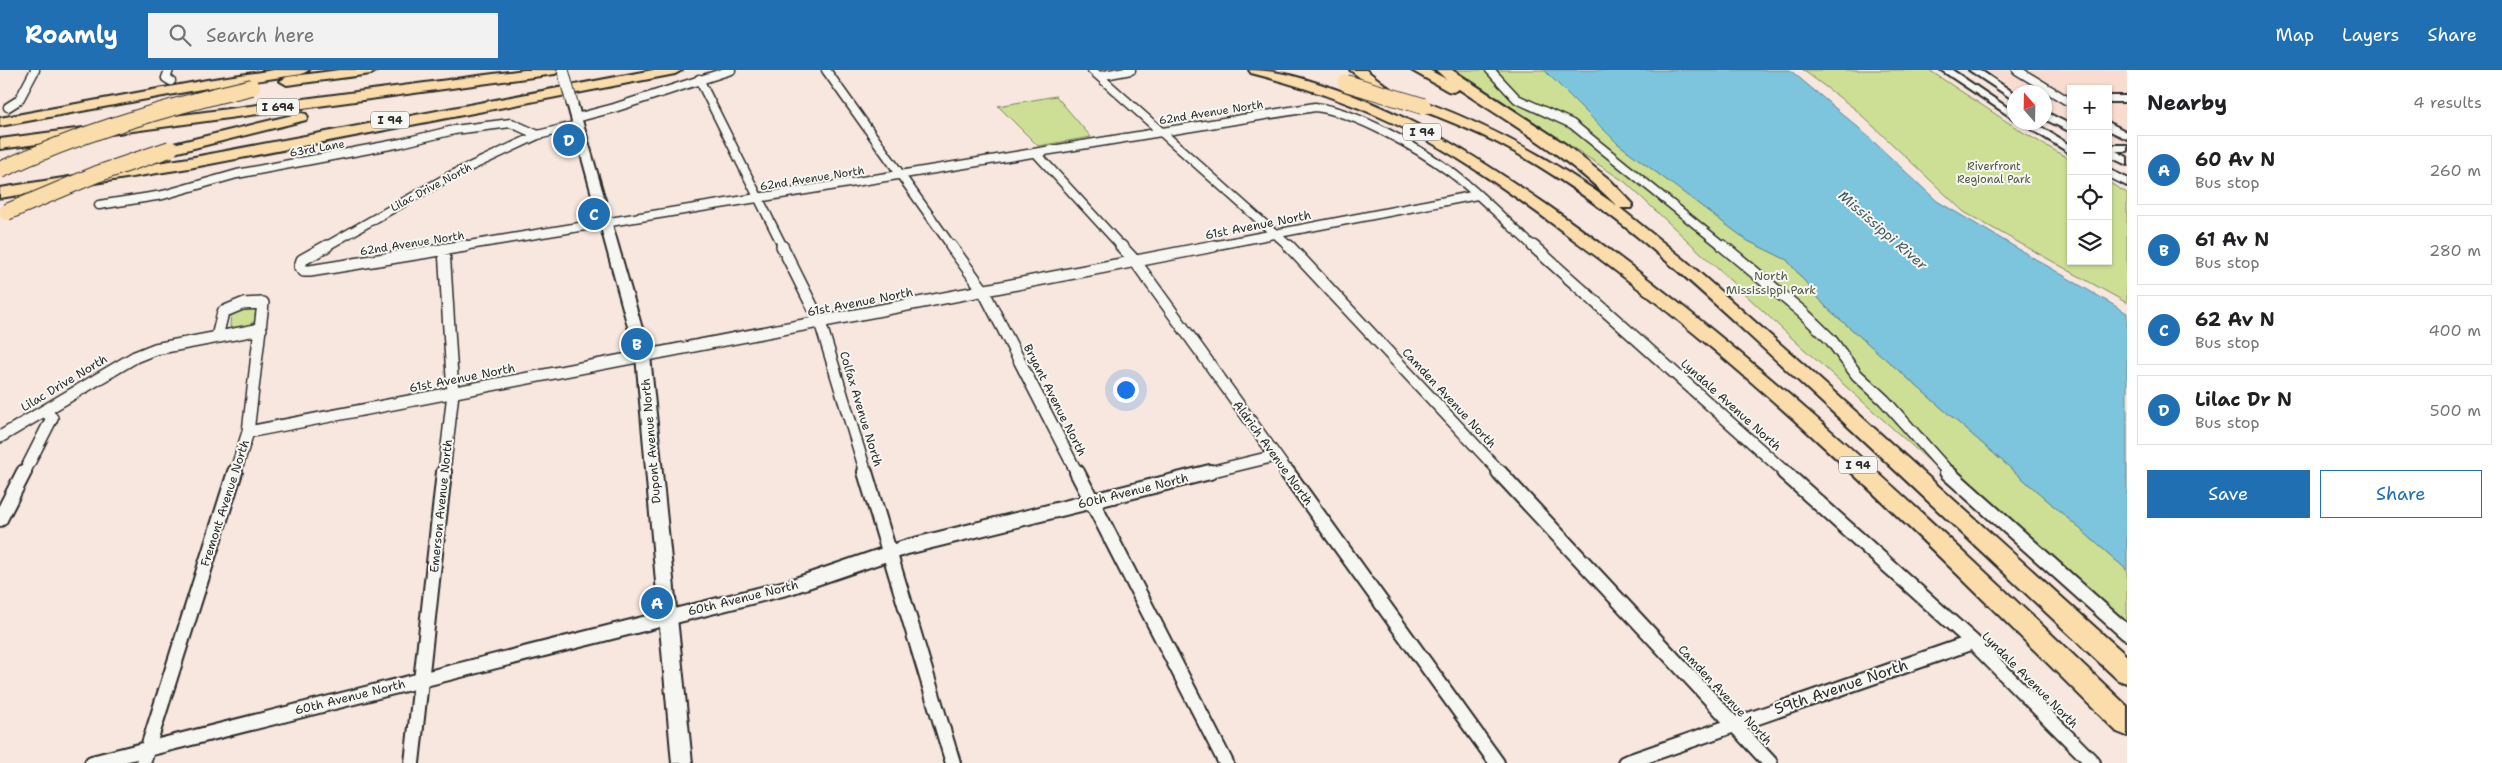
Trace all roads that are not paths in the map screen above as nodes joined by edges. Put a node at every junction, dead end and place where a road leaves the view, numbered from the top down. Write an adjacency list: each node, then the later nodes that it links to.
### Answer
1 (35, 70): 36 (street)
2 (169, 70): 28 (street)
3 (302, 70): 40 (highway)
4 (351, 70): 29 (highway)
5 (371, 70): 29 (highway)
6 (455, 70): 45 (highway, I 694)
7 (497, 70): 45 (highway)
8 (555, 70): 34 (highway, I 694)
9 (563, 70): 38 (street, Dupont Avenue North, bridge)
10 (570, 70): 71 (highway, bridge)
11 (607, 70): 60 (highway)
12 (664, 70): 60 (highway, I 94)
13 (675, 70): 67 (highway)
14 (731, 70): 27 (street, Lilac Drive North)
15 (826, 70): 63 (street, Bryant Avenue North)
16 (1131, 70): 26 (street)
17 (1256, 70): 73 (highway, I 94)
18 (1299, 70): 77 (highway, I 94, bridge)
19 (1357, 70): 73 (highway)
20 (1418, 70): 66 (highway)
21 (1442, 70): 66 (highway)
22 (1490, 70): 93 (street)
23 (1946, 70): 37 (street)
24 (1974, 70): 30 (street)
25 (2017, 70): 33 (street)
26 (1095, 73): 44 (street, Camden Avenue North)
27 (699, 79): 38 (street, Lilac Drive North); 69 (street, Colfax Avenue North)
28 (171, 81)
29 (278, 83): 61 (highway, bridge)
30 (2007, 92)
31 (2112, 99): 32 (street)
32 (2127, 99)
33 (2067, 100)
34 (328, 101): 52 (highway, I 694); 53 (highway)
35 (1323, 106): 44 (street, 62nd Avenue North); 68 (street, Lyndale Avenue North)
36 (8, 107)
37 (2007, 111)
38 (575, 115): 47 (street, Lilac Drive North); 72 (street, Dupont Avenue North)
39 (2052, 118): 41 (street)
40 (0, 122)
41 (2067, 127)
42 (2112, 127): 48 (street)
43 (2037, 130): 49 (street)
44 (1162, 132): 57 (street, 62nd Avenue North); 74 (street, Camden Avenue North)
45 (24, 133): 46 (highway)
46 (0, 135)
47 (538, 135): 70 (street, 63rd Lane); 78 (street, Lilac Drive North)
48 (2127, 136): 50 (street)
49 (2048, 137): 51 (street); 55 (street)
50 (2112, 137)
51 (2067, 142)
52 (0, 144)
53 (0, 148)
54 (2127, 148): 56 (street)
55 (2067, 149)
56 (2112, 150)
57 (1036, 153): 63 (street, 62nd Avenue North); 76 (street, Aldrich Avenue North)
58 (2112, 153): 59 (street)
59 (2127, 162)
60 (116, 169): 65 (highway, I 94)
61 (0, 170)
62 (2112, 174): 64 (street)
63 (901, 175): 69 (street, 62nd Avenue North); 79 (street, Bryant Avenue North)
64 (2127, 183)
65 (0, 186)
66 (1610, 190): 77 (highway)
67 (0, 193)
68 (1477, 195): 74 (street, 61st Avenue North); 94 (street, Lyndale Avenue North)
69 (758, 198): 72 (street, 62nd Avenue North); 80 (street, Colfax Avenue North)
70 (99, 205)
71 (4, 213)
72 (606, 223): 75 (street, 62nd Avenue North); 83 (street, Dupont Avenue North)
73 (1570, 230): 98 (highway, I 94)
74 (1278, 234): 76 (street, 61st Avenue North); 97 (street, Camden Avenue North)
75 (444, 249): 78 (street, 62nd Avenue North); 84 (street, Emerson Avenue North)
76 (1135, 261): 79 (street, 61st Avenue North); 88 (street, Aldrich Avenue North)
77 (1680, 266): 95 (highway, I 94)
78 (304, 271)
79 (983, 290): 80 (street, 61st Avenue North); 89 (street, Bryant Avenue North)
80 (820, 322): 83 (street, 61st Avenue North); 91 (street, Colfax Avenue North)
81 (261, 329): 82 (street, Lilac Drive North); 82 (street, Fremont Avenue North); 86 (street, Fremont Avenue North)
82 (216, 338): 85 (street, Lilac Drive North)
83 (643, 356): 84 (street, 61st Avenue North); 92 (street, Dupont Avenue North)
84 (453, 393): 86 (street, 61st Avenue North); 96 (street, Emerson Avenue North)
85 (45, 411): 87 (street, Lilac Drive North); 90 (street)
86 (248, 432): 99 (street, Fremont Avenue North)
87 (0, 437)
88 (1275, 456): 89 (street, 60th Avenue North); 106 (street, Aldrich Avenue North)
89 (1090, 501): 91 (street, 60th Avenue North); 105 (street, Bryant Avenue North)
90 (0, 519)
91 (890, 552): 92 (street, 60th Avenue North); 104 (street, Colfax Avenue North)
92 (668, 617): 96 (street, 60th Avenue North); 103 (street, Dupont Avenue North)
93 (2127, 633)
94 (1973, 642): 97 (street, 59th Avenue North); 109 (street, Lyndale Avenue North)
95 (2127, 672)
96 (422, 678): 99 (street, 60th Avenue North); 102 (street, Emerson Avenue North)
97 (1734, 724): 107 (street, 59th Avenue North); 108 (street, Camden Avenue North)
98 (2127, 724)
99 (147, 749): 100 (street, 60th Avenue North); 101 (street, Fremont Avenue North)
100 (92, 763)
101 (143, 763)
102 (412, 763)
103 (682, 763)
104 (953, 763)
105 (1226, 763)
106 (1497, 763)
107 (1625, 763)
108 (1770, 763)
109 (2092, 763)

